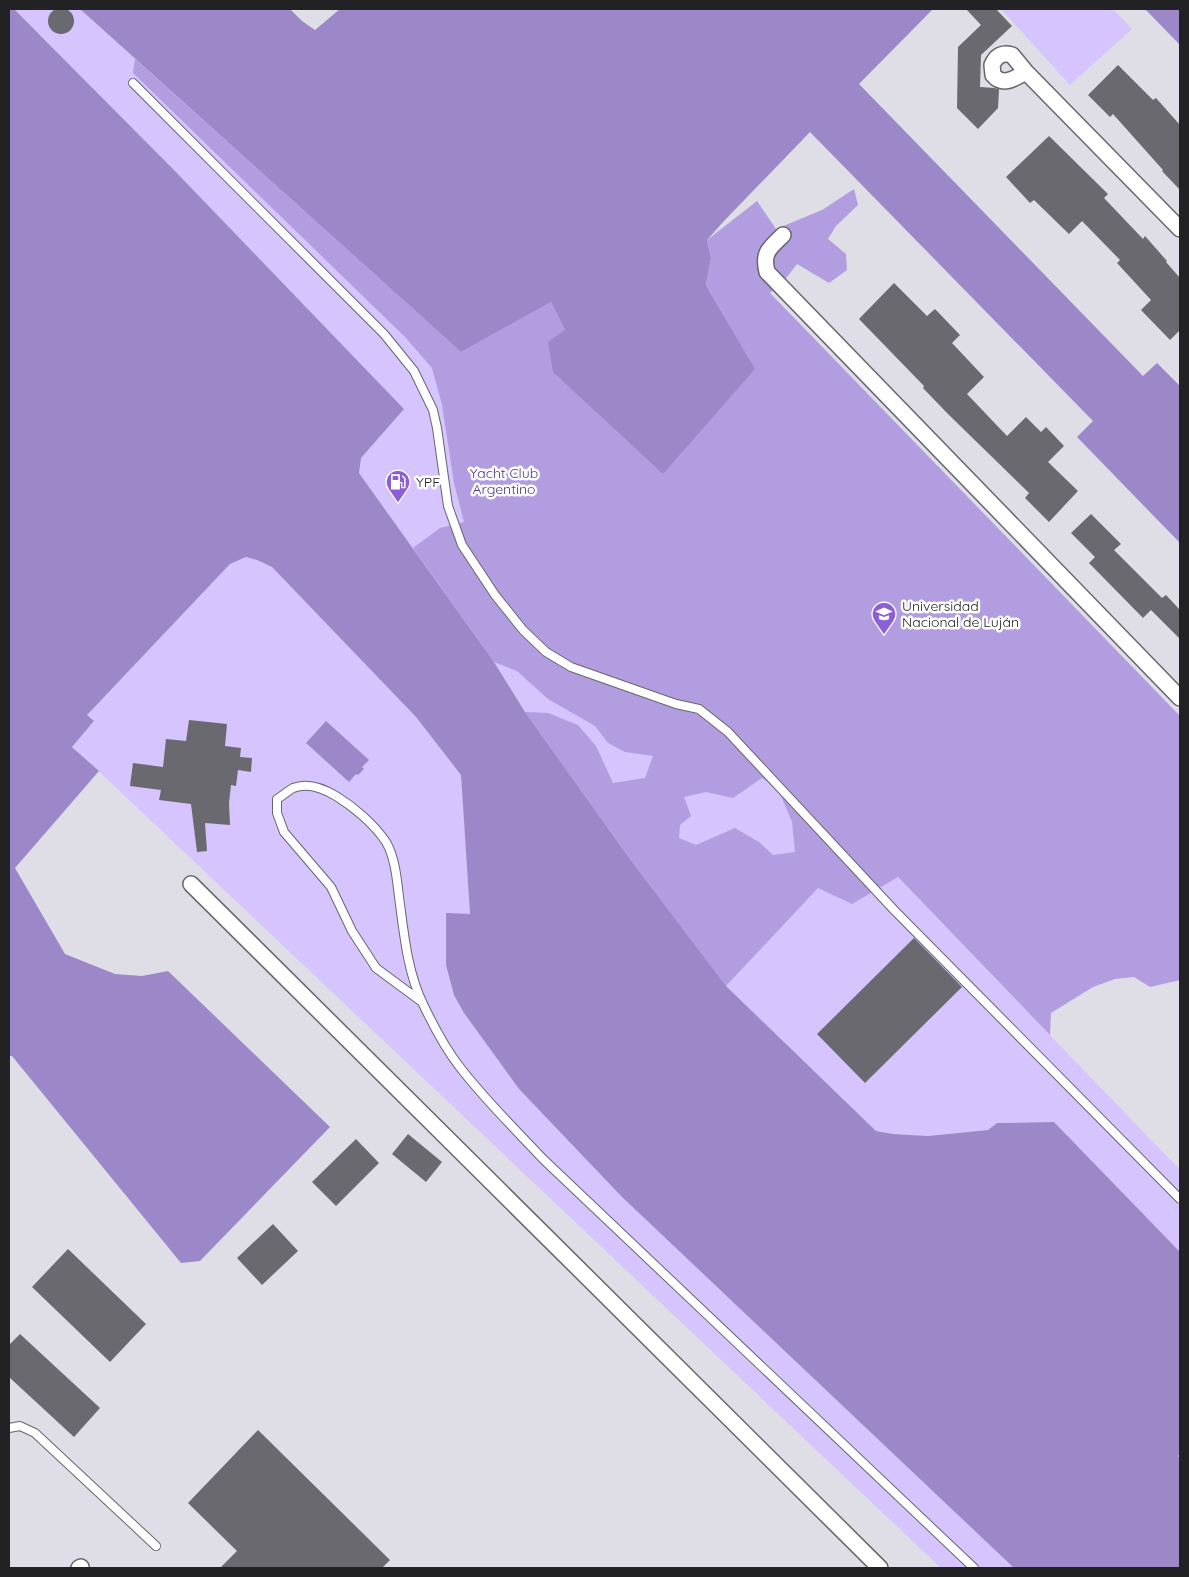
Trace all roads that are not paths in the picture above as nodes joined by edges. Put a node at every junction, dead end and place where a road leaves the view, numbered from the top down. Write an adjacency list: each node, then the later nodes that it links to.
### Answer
1 (1026, 72): 3 (street)
2 (133, 83): 8 (lane)
3 (1180, 229)
4 (783, 235): 5 (street)
5 (1180, 698)
6 (191, 884): 11 (street)
7 (422, 1002): 7 (lane); 12 (lane)
8 (1180, 1199)
9 (9, 1428): 10 (lane)
10 (156, 1546)
11 (880, 1568)
12 (974, 1568)

